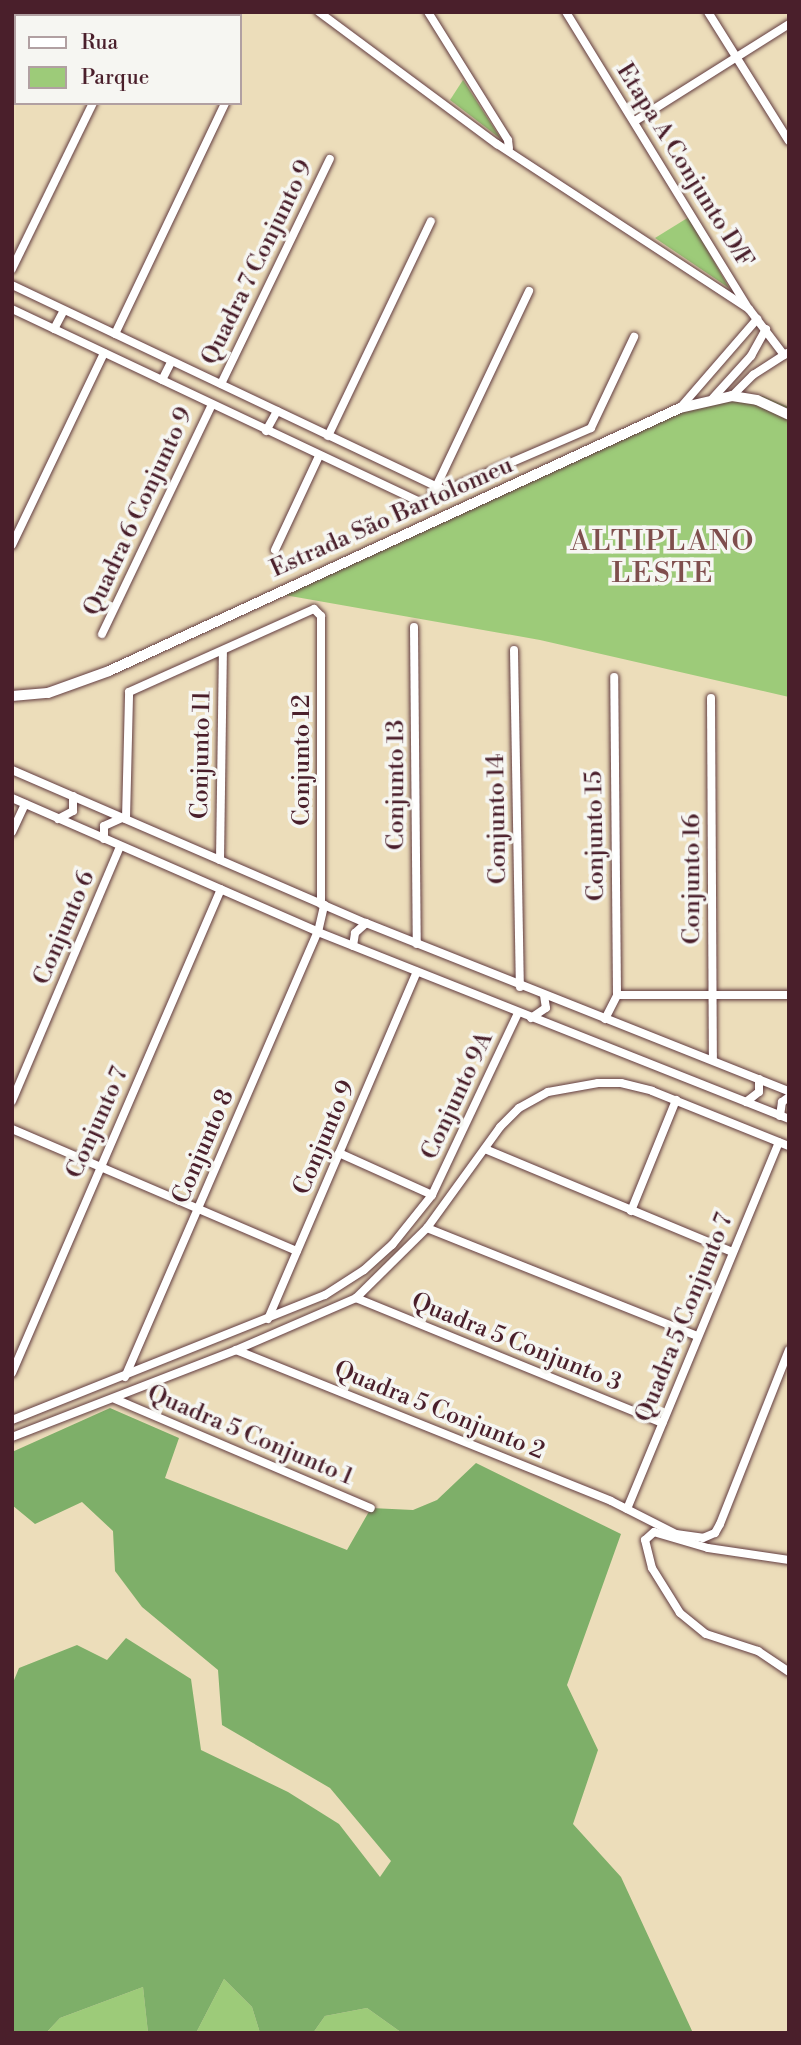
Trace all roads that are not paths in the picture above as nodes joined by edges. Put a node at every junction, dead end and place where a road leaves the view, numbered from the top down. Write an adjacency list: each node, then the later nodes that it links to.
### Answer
1 (319, 12): 11 (street)
2 (428, 12): 11 (street)
3 (566, 12): 9 (street, Etapa A Conjunto D/F)
4 (708, 12): 6 (street)
5 (789, 24): 6 (street)
6 (737, 58): 9 (street); 10 (street)
7 (92, 105): 14 (street)
8 (224, 105): 23 (street)
9 (635, 121): 18 (street, Etapa A Conjunto D/F)
10 (789, 141)
11 (509, 148): 18 (street)
12 (330, 159): 31 (street, Quadra 7 Conjunto 9)
13 (431, 221): 40 (street)
14 (12, 269)
15 (12, 285): 19 (street)
16 (528, 290): 42 (street)
17 (12, 309): 21 (street)
18 (749, 309): 20 (street, Etapa A Conjunto D/F)
19 (64, 310): 21 (street); 23 (street)
20 (757, 319): 22 (street, Etapa A Conjunto D/F); 28 (street)
21 (54, 329): 25 (street)
22 (766, 329): 26 (street, Etapa A Conjunto D/F); 29 (street)
23 (115, 334): 27 (street)
24 (634, 337): 42 (street)
25 (104, 353): 30 (street); 43 (street)
26 (787, 354): 33 (street)
27 (171, 362): 30 (street); 31 (street)
28 (722, 363): 29 (street); 32 (street)
29 (733, 374): 34 (street)
30 (162, 380): 35 (street)
31 (221, 384): 37 (street)
32 (702, 386): 34 (street); 36 (street)
33 (732, 396): 34 (street, Estrada São Bartolomeu); 38 (street, Estrada São Bartolomeu)
34 (710, 398): 36 (street, Estrada São Bartolomeu)
35 (211, 406): 39 (street); 46 (street, Quadra 6 Conjunto 9)
36 (680, 408): 50 (street, Estrada São Bartolomeu)
37 (276, 411): 39 (street); 40 (street)
38 (789, 415)
39 (266, 431): 41 (street)
40 (328, 436): 42 (street)
41 (318, 456): 42 (street); 44 (street)
42 (436, 487)
43 (12, 545)
44 (275, 550)
45 (414, 627): 66 (street, Conjunto 13)
46 (103, 634)
47 (514, 650): 69 (street, Conjunto 14)
48 (223, 651): 56 (street); 61 (street, Conjunto 11); 63 (street, Conjunto 12)
49 (614, 677): 72 (street, Conjunto 15)
50 (12, 696)
51 (711, 698): 70 (street, Conjunto 16)
52 (12, 770): 53 (street)
53 (73, 796): 56 (street); 57 (street)
54 (12, 798): 55 (street)
55 (25, 804): 57 (street); 58 (street)
56 (124, 818): 59 (street); 61 (street)
57 (58, 819): 59 (street)
58 (12, 832)
59 (104, 839): 60 (street)
60 (120, 847): 62 (street); 82 (street, Conjunto 6)
61 (220, 860): 63 (street)
62 (221, 889): 65 (street); 90 (street, Conjunto 7)
63 (323, 905): 64 (street); 65 (street, Conjunto 12)
64 (366, 923): 66 (street); 67 (street)
65 (318, 932): 67 (street); 92 (street, Conjunto 8)
66 (417, 944): 69 (street)
67 (353, 946): 68 (street)
68 (417, 972): 74 (street); 89 (street, Conjunto 9)
69 (520, 987): 71 (street)
70 (712, 994): 72 (street); 73 (street); 77 (street, Conjunto 16)
71 (544, 995): 75 (street); 76 (street)
72 (617, 995): 76 (street)
73 (789, 995)
74 (518, 1013): 75 (street); 91 (street, Conjunto 9A)
75 (531, 1018): 83 (street)
76 (605, 1019): 77 (street)
77 (713, 1059): 78 (street)
78 (759, 1079): 79 (street); 83 (street)
79 (789, 1091)
80 (789, 1097): 84 (street)
81 (676, 1100): 86 (street); 88 (street); 93 (street)
82 (12, 1101)
83 (746, 1102): 84 (street)
84 (784, 1117)
85 (12, 1129): 90 (street)
86 (779, 1142): 87 (street); 96 (street, Quadra 5 Conjunto 7)
87 (789, 1146)
88 (485, 1149): 93 (street); 94 (street)
89 (339, 1153): 91 (street); 95 (street, Conjunto 9)
90 (100, 1167): 92 (street); 102 (street, Conjunto 7)
91 (432, 1195): 98 (street, Conjunto 9A)
92 (198, 1209): 95 (street); 103 (street, Conjunto 8)
93 (631, 1211): 96 (street)
94 (427, 1228): 97 (street); 99 (street)
95 (297, 1251): 98 (street, Conjunto 9)
96 (732, 1252): 99 (street, Quadra 5 Conjunto 7)
97 (356, 1298): 100 (street); 106 (street, Quadra 5 Conjunto 3)
98 (268, 1319): 103 (street, Conjunto 9A)
99 (697, 1336): 106 (street, Quadra 5 Conjunto 7)
100 (236, 1350): 104 (street); 109 (street, Quadra 5 Conjunto 2)
101 (789, 1350): 109 (street, Quadra 5 Conjunto 2)
102 (12, 1373)
103 (125, 1377): 105 (street, Conjunto 9A)
104 (115, 1399): 107 (street); 108 (street, Quadra 5 Conjunto 1)
105 (12, 1420)
106 (662, 1423): 109 (street, Quadra 5 Conjunto 7)
107 (12, 1437)
108 (371, 1508)
109 (627, 1509)
110 (789, 1560): 111 (street)
111 (789, 1672)

